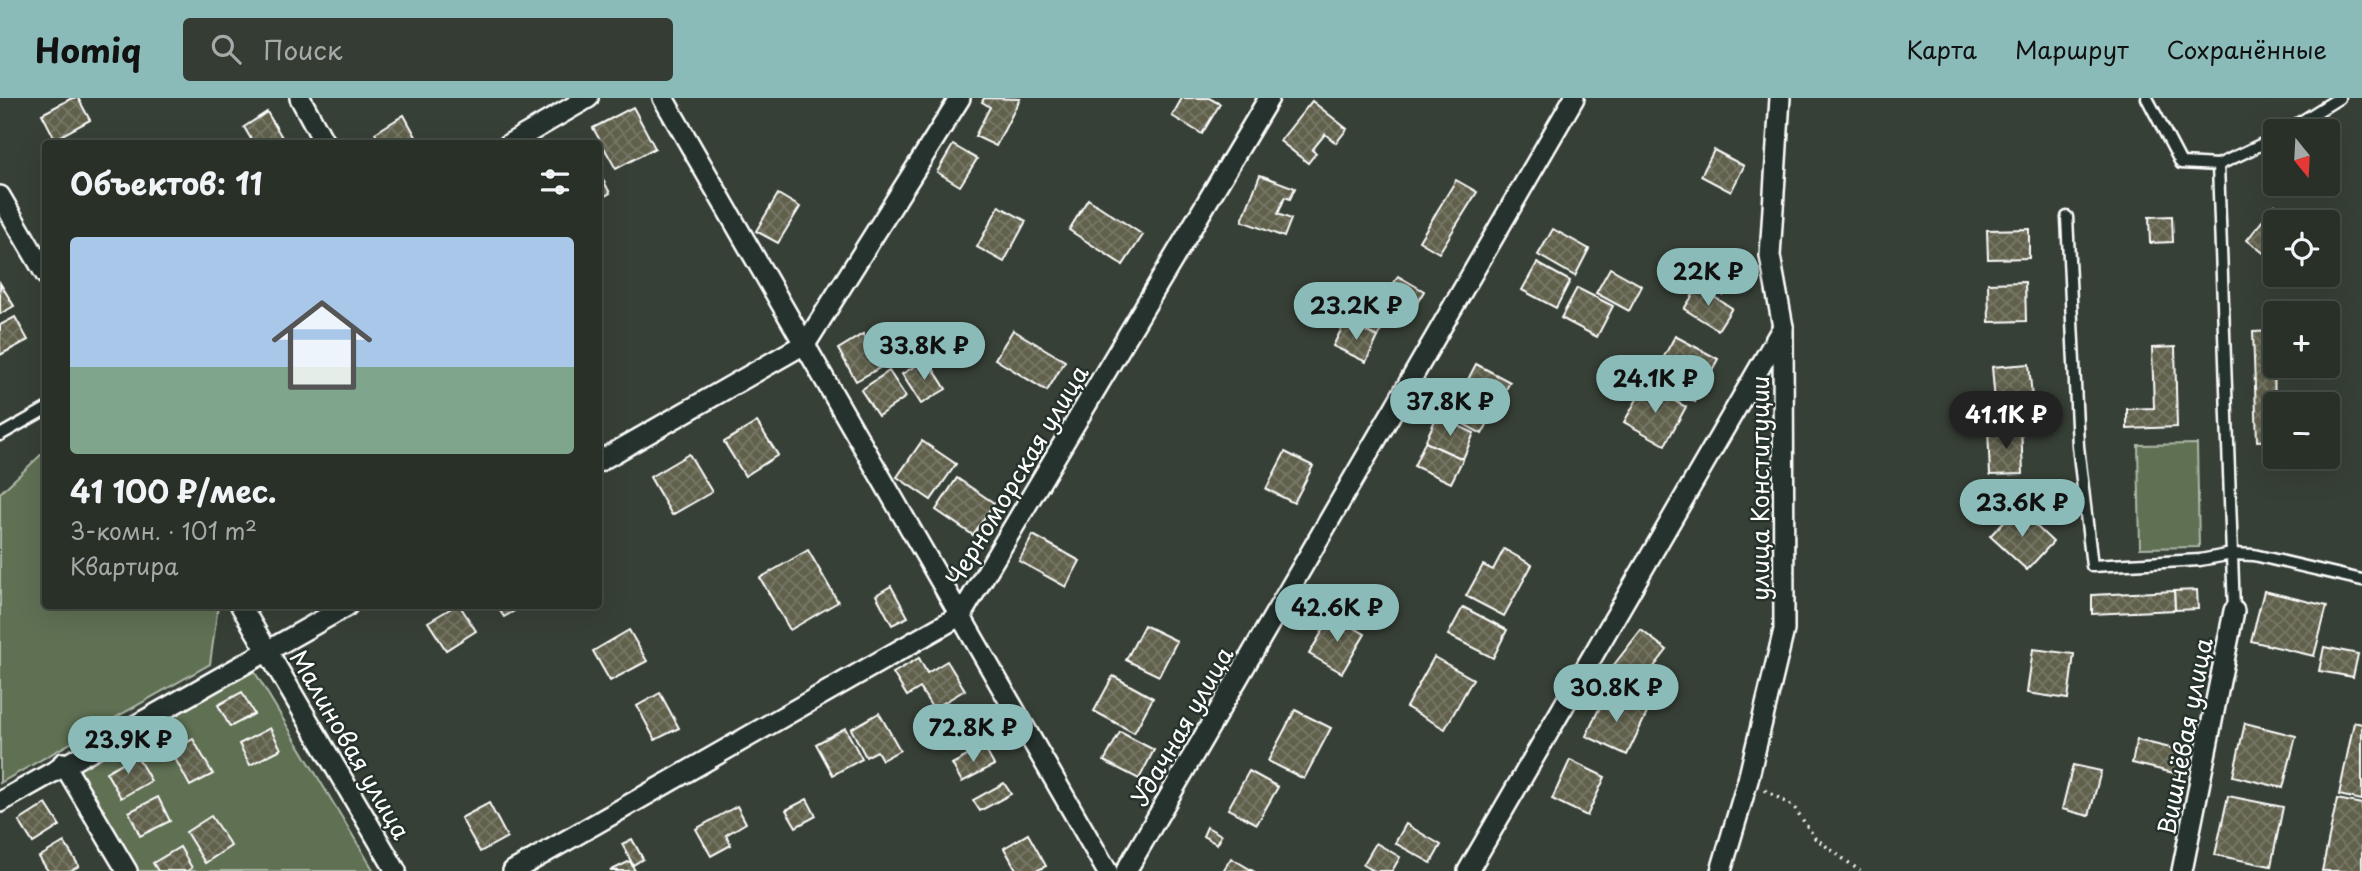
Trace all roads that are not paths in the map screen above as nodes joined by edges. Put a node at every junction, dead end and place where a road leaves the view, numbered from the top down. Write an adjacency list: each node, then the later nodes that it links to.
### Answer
1 (300, 98): 11 (street)
2 (588, 98): 12 (street)
3 (663, 98): 19 (street)
4 (960, 98): 19 (street)
5 (1269, 98): 28 (street, Черноморская улица)
6 (1574, 98): 36 (street, Удачная улица)
7 (1780, 98): 18 (street, улица Конституции)
8 (2147, 98): 14 (lane)
9 (2339, 98): 10 (lane)
10 (2305, 119)
11 (323, 140)
12 (516, 140)
13 (2263, 144): 14 (lane)
14 (2218, 165): 23 (lane)
15 (0, 196): 17 (street)
16 (2067, 217): 23 (lane)
17 (42, 268)
18 (1783, 327): 37 (street); 38 (street, улица Конституции)
19 (806, 343): 22 (street); 28 (street)
20 (42, 412): 21 (lane)
21 (0, 435)
22 (602, 460)
23 (2232, 554): 24 (lane); 27 (lane)
24 (2362, 580)
25 (243, 609): 29 (street, Малиновая улица)
26 (342, 609): 29 (street)
27 (2234, 611): 39 (street, Вишнёвая улица)
28 (961, 615): 34 (street, Черноморская улица); 35 (street)
29 (268, 651): 30 (street); 33 (street, Малиновая улица)
30 (63, 764): 31 (street); 32 (street)
31 (0, 802)
32 (127, 871)
33 (396, 871)
34 (513, 871)
35 (1107, 871)
36 (1126, 871)
37 (1468, 871)
38 (1721, 871)
39 (2182, 871)

